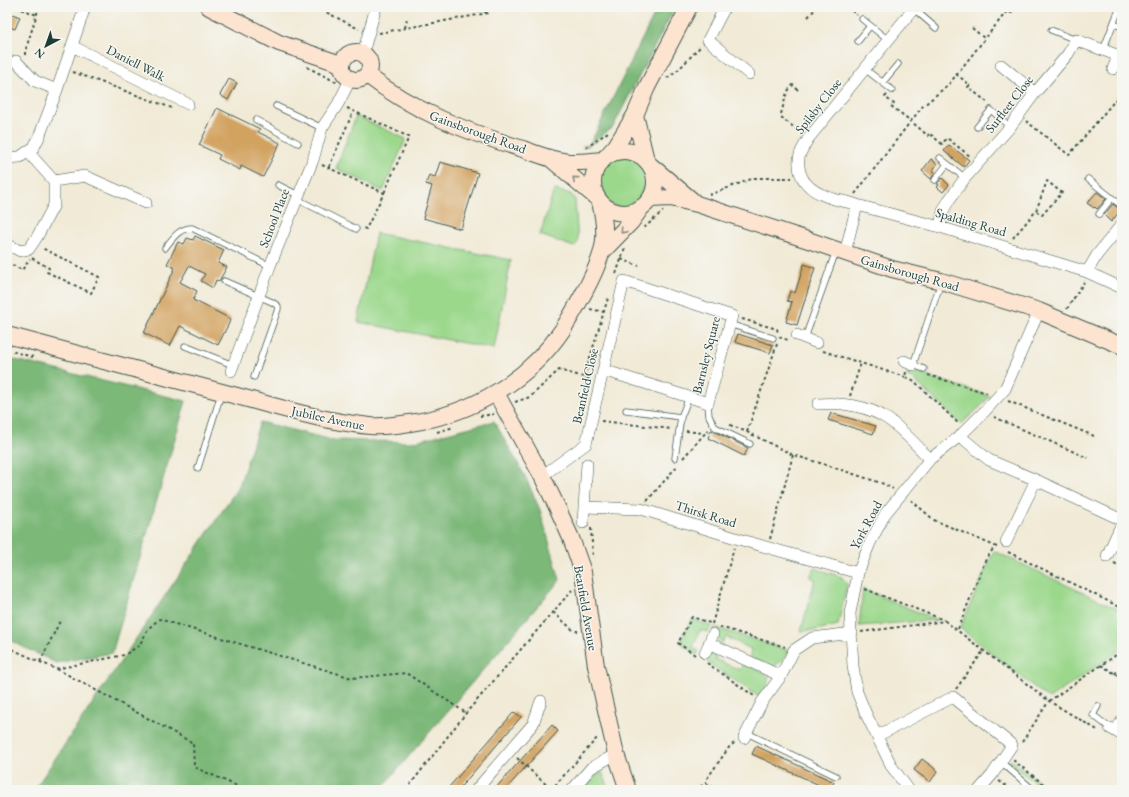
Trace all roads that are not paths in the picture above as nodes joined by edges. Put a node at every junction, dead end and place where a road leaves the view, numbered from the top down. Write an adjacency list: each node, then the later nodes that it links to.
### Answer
1 (85, 7): 17 (street)
2 (209, 7): 22 (street)
3 (376, 7): 19 (street)
4 (689, 7): 36 (street)
5 (725, 7): 27 (street)
6 (1120, 7): 9 (lane)
7 (914, 8): 11 (lane); 14 (street, Spilsby Close)
8 (861, 18): 10 (lane)
9 (1114, 24): 12 (lane); 18 (lane)
10 (870, 26): 14 (lane); 16 (lane)
11 (936, 28)
12 (1122, 28)
13 (1051, 30): 15 (lane)
14 (889, 40): 25 (street, Spilsby Close)
15 (1076, 40): 18 (street); 33 (street, Surfleet Close)
16 (858, 41)
17 (72, 46): 31 (street); 34 (street, Daniell Walk)
18 (1103, 50): 20 (street)
19 (363, 54): 22 (street); 28 (street)
20 (1120, 57): 26 (street)
21 (21, 60): 31 (street)
22 (341, 64): 29 (street)
23 (898, 64): 30 (lane)
24 (1001, 65): 33 (street)
25 (865, 69): 30 (lane); 60 (street, Spilsby Close)
26 (1113, 69)
27 (749, 74)
28 (368, 75): 29 (street); 45 (street, Gainsborough Road)
29 (350, 80): 40 (street, School Place)
30 (883, 82): 32 (lane)
31 (57, 90): 42 (street)
32 (892, 90)
33 (1035, 93): 39 (street, Surfleet Close)
34 (181, 104)
35 (276, 106): 40 (lane)
36 (635, 115): 46 (street); 47 (street)
37 (256, 120): 41 (lane)
38 (977, 127): 39 (lane)
39 (1010, 127): 49 (street, Surfleet Close)
40 (322, 128): 54 (street, School Place)
41 (298, 143)
42 (28, 152): 43 (street); 52 (street)
43 (7, 158)
44 (940, 158): 48 (lane)
45 (551, 159): 46 (street, Gainsborough Road); 56 (street, Gainsborough Road, one-way to 45)
46 (604, 159): 47 (street); 56 (street)
47 (648, 163): 57 (street, Gainsborough Road); 59 (street)
48 (947, 164): 49 (lane); 51 (lane)
49 (965, 178): 64 (street, Surfleet Close)
50 (1088, 179): 55 (lane)
51 (935, 180)
52 (54, 181): 58 (street); 66 (street)
53 (278, 185): 54 (lane)
54 (297, 197): 65 (lane); 70 (street, School Place)
55 (1112, 198): 61 (lane); 62 (lane)
56 (599, 200): 59 (street); 68 (street, Jubilee Avenue)
57 (703, 200): 59 (street, Gainsborough Road); 69 (street, Gainsborough Road)
58 (146, 203)
59 (645, 204): 68 (street, Jubilee Avenue, one-way to 68)
60 (854, 204): 64 (street, Spalding Road); 69 (street)
61 (1122, 206)
62 (1099, 214)
63 (1122, 224): 71 (street)
64 (940, 228): 71 (street, Spalding Road)
65 (356, 229)
66 (7, 244)
67 (165, 248): 70 (lane)
68 (602, 252): 90 (street, Jubilee Avenue)
69 (841, 252): 74 (street, Gainsborough Road); 80 (lane)
70 (270, 266): 76 (street, School Place)
71 (1087, 276): 75 (street, Spalding Road)
72 (224, 280): 76 (lane)
73 (624, 281): 78 (street, Barnsley Square); 87 (street, Beanfield Close)
74 (941, 281): 77 (street, Gainsborough Road); 85 (lane)
75 (1122, 288)
76 (259, 296): 86 (street, School Place); 88 (lane)
77 (1039, 312): 84 (street, Gainsborough Road); 96 (street, York Road)
78 (730, 324): 81 (lane); 92 (street, Barnsley Square)
79 (7, 335): 89 (street, Jubilee Avenue)
80 (801, 337): 82 (street)
81 (773, 338)
82 (817, 343)
83 (185, 346): 86 (lane)
84 (1122, 346)
85 (912, 366)
86 (232, 368)
87 (603, 370): 91 (street, Barnsley Square); 102 (street, Beanfield Close)
88 (254, 377)
89 (222, 391): 90 (street, Jubilee Avenue); 101 (lane)
90 (496, 393): 102 (street, Beanfield Avenue)
91 (689, 397): 92 (street, Barnsley Square); 95 (lane)
92 (708, 403): 97 (lane)
93 (818, 404): 99 (street)
94 (626, 410): 95 (lane)
95 (681, 417): 98 (lane)
96 (963, 433): 99 (street, York Road); 103 (street)
97 (750, 444)
98 (675, 458)
99 (930, 459): 109 (street, York Road)
100 (587, 464): 104 (street)
101 (198, 468)
102 (542, 476): 119 (street, Beanfield Avenue)
103 (1036, 480): 105 (street); 107 (street)
104 (584, 506): 106 (street); 109 (street, Thirsk Road)
105 (1122, 521): 108 (street)
106 (583, 523)
107 (1001, 544)
108 (1107, 556)
109 (858, 573): 110 (street, York Road)
110 (852, 633): 112 (street); 118 (street, York Road)
111 (710, 639): 112 (street)
112 (781, 676): 117 (street)
113 (541, 701): 123 (street)
114 (1098, 706): 116 (lane)
115 (1122, 720): 116 (street)
116 (1116, 731)
117 (746, 735): 121 (lane)
118 (876, 736): 120 (street); 126 (street, York Road)
119 (616, 754): 124 (street); 125 (street, Beanfield Avenue)
120 (1003, 758): 122 (lane); 127 (street)
121 (836, 776)
122 (1030, 787)
123 (476, 790)
124 (572, 790)
125 (628, 790)
126 (909, 790)
127 (979, 790)

